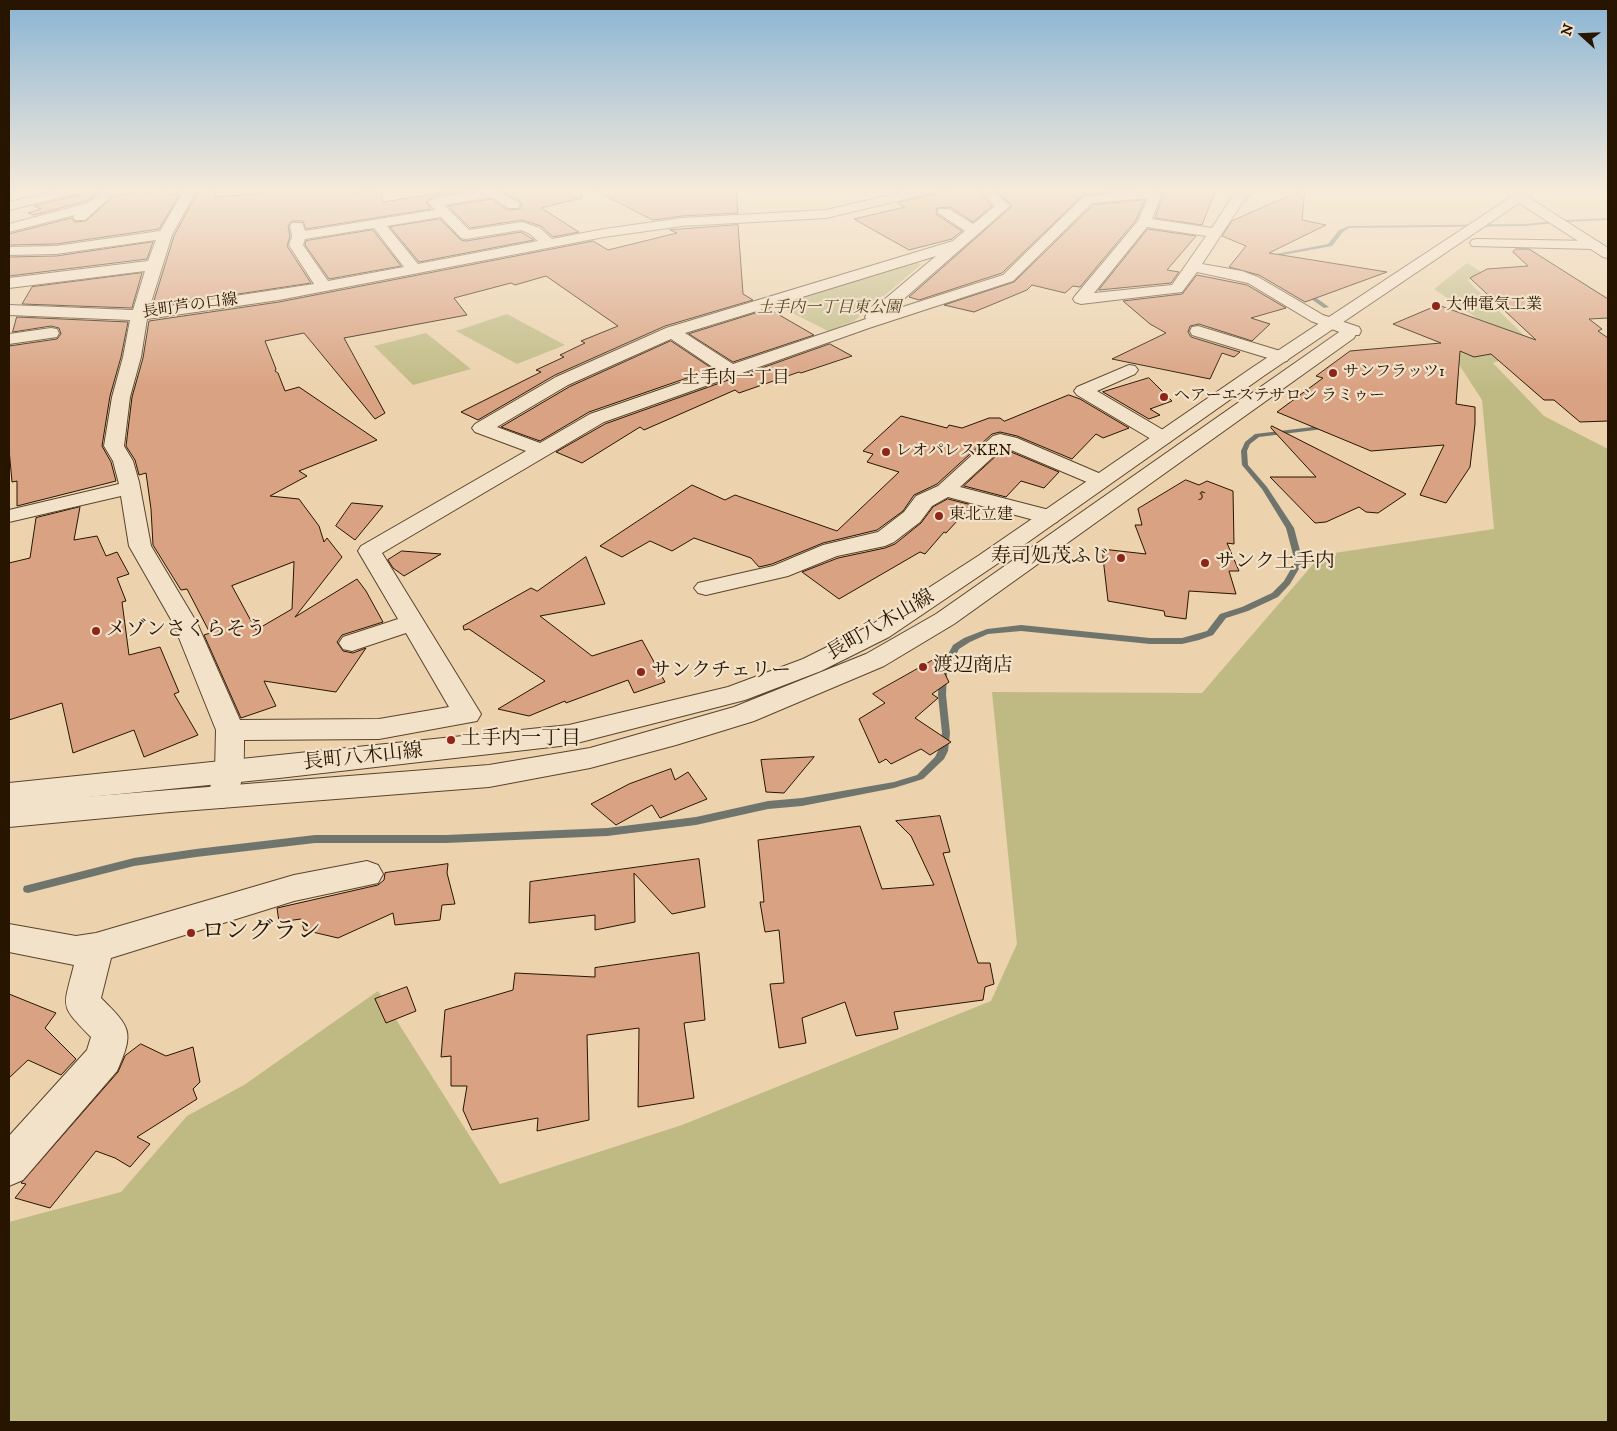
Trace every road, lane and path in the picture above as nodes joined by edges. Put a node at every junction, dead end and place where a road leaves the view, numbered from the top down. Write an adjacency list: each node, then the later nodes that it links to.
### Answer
1 (157, 256): 11 (street)
2 (303, 256): 15 (street)
3 (403, 256): 13 (street)
4 (485, 256): 13 (street, 長町芦の口線)
5 (921, 256): 23 (street)
6 (945, 256): 16 (street)
7 (1031, 256): 17 (street)
8 (1116, 256): 12 (street)
9 (1200, 256): 12 (street)
10 (1446, 256): 22 (street, 長町八木山線)
11 (154, 264): 14 (street); 19 (street)
12 (1193, 267): 22 (street)
13 (414, 269): 15 (street, 長町芦の口線)
14 (9, 284)
15 (323, 286): 19 (street, 長町芦の口線)
16 (892, 301): 17 (street); 20 (street)
17 (917, 308): 20 (street)
18 (12, 309): 19 (street, 長町芦の口線); 21 (street)
19 (139, 315): 33 (street)
20 (863, 325): 29 (street)
21 (9, 327)
22 (1341, 327): 27 (street, 長町八木山線); 41 (street)
23 (672, 332): 29 (street); 31 (street)
24 (1198, 332): 27 (street)
25 (51, 333): 26 (street)
26 (9, 339)
27 (1281, 357): 30 (street, 長町八木山線)
28 (1129, 370): 30 (street)
29 (731, 371): 31 (street)
30 (1163, 438): 32 (street, 長町八木山線)
31 (542, 450): 38 (street)
32 (1101, 481): 34 (street); 36 (street, 長町八木山線)
33 (130, 488): 35 (street); 40 (street)
34 (945, 490): 36 (street); 37 (street)
35 (9, 516)
36 (1049, 517): 41 (street, 長町八木山線)
37 (706, 588)
38 (411, 623): 39 (street); 40 (street)
39 (352, 643)
40 (230, 730): 41 (street)
41 (226, 784): 42 (street, 長町八木山線); 43 (street)
42 (9, 794)
43 (9, 815)
44 (367, 874): 46 (street)
45 (9, 938): 46 (street)
46 (96, 948): 47 (street)
47 (9, 1166)

